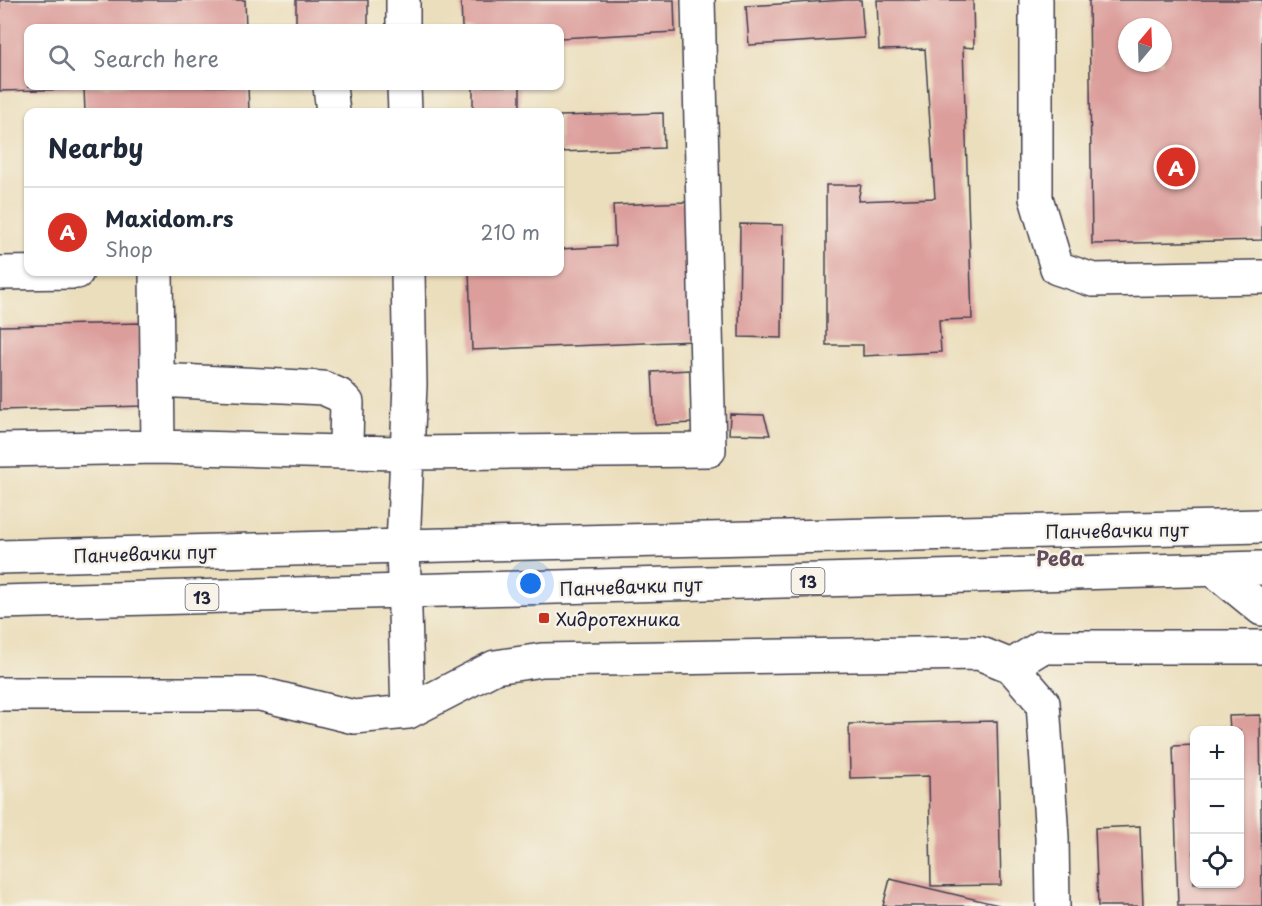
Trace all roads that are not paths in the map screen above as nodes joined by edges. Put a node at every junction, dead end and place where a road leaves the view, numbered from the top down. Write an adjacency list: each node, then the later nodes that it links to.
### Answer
1 (402, 0): 4 (main road)
2 (698, 0): 20 (main road)
3 (1036, 0): 14 (main road)
4 (403, 24)
5 (330, 90): 7 (main road)
6 (404, 90): 8 (main road)
7 (333, 108)
8 (405, 108)
9 (0, 273): 10 (main road)
10 (24, 273)
11 (156, 276): 16 (main road)
12 (386, 276): 15 (main road)
13 (408, 276): 15 (main road)
14 (1262, 277)
15 (409, 313): 20 (main road)
16 (157, 380): 17 (main road); 19 (main road)
17 (158, 447): 18 (main road); 19 (main road)
18 (0, 450)
19 (342, 452): 20 (main road)
20 (407, 453): 22 (main road)
21 (1257, 524): 22 (main road, Панчевачки пут)
22 (403, 546): 23 (main road, Панчевачки пут); 26 (main road)
23 (0, 557)
24 (1262, 568): 25 (main road, Панчевачки пут / 13)
25 (1213, 569): 26 (main road, Панчевачки пут / 13); 28 (main road)
26 (403, 592): 27 (main road, Панчевачки пут / 13); 32 (main road)
27 (0, 602)
28 (1262, 609)
29 (1262, 647): 30 (main road)
30 (1011, 666): 32 (main road); 33 (main road)
31 (0, 694): 32 (main road)
32 (408, 712)
33 (1053, 906)

